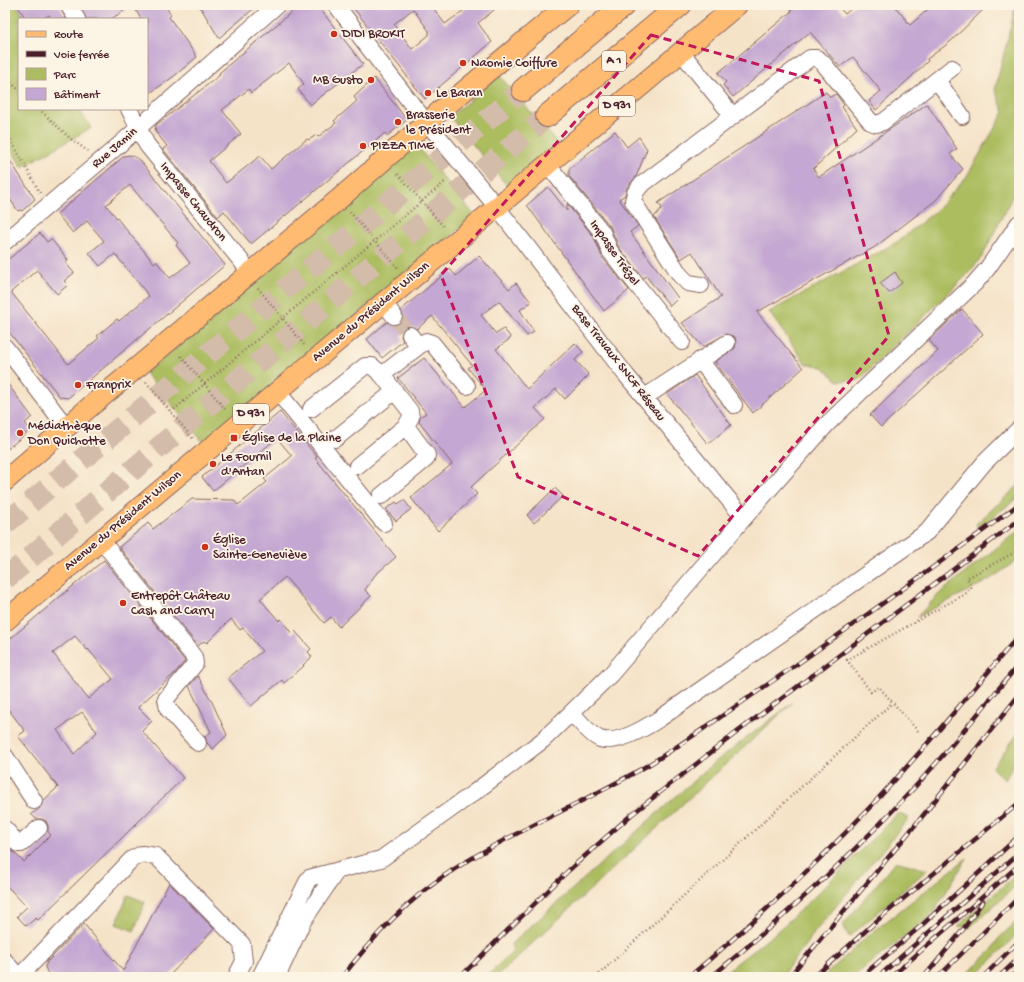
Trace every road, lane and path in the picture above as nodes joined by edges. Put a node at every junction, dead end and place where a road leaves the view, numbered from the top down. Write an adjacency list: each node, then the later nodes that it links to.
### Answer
1 (68, 5): 8 (street)
2 (278, 5): 21 (street, Rue Jamin)
3 (336, 5): 20 (street, Base Travaux SNCF Réseau)
4 (568, 5): 20 (main road)
5 (624, 5): 14 (highway)
6 (680, 5): 18 (highway, A 1)
7 (737, 5): 9 (main road, Avenue du Président Wilson / D 931)
8 (76, 18)
9 (681, 52): 17 (street); 24 (main road, Avenue du Président Wilson / D 931)
10 (952, 68): 12 (street)
11 (5, 77): 13 (path)
12 (937, 80): 17 (street); 19 (street)
13 (18, 89)
14 (523, 90)
15 (41, 110): 23 (path)
16 (129, 110): 21 (street, Impasse Chaudron)
17 (732, 115): 37 (street)
18 (547, 116)
19 (962, 116)
20 (427, 122): 27 (main road); 30 (street, Base Travaux SNCF Réseau)
21 (137, 128): 23 (street, Rue Jamin); 35 (street, Impasse Chaudron)
22 (5, 129): 29 (path)
23 (100, 161): 29 (street, Rue Jamin)
24 (547, 164): 30 (main road, Avenue du Président Wilson / D 931); 39 (street, Impasse Trézel)
25 (398, 174): 28 (path)
26 (446, 181): 28 (path)
27 (339, 199): 33 (path); 35 (main road)
28 (422, 201): 32 (path); 33 (path)
29 (47, 206): 34 (street, Rue Jamin)
30 (496, 206): 36 (main road, Avenue du Président Wilson / D 931); 51 (street, Base Travaux SNCF Réseau)
31 (1019, 222): 64 (street)
32 (443, 226)
33 (375, 240): 36 (path); 38 (path)
34 (5, 242)
35 (253, 279): 38 (path); 57 (main road)
36 (408, 280): 43 (main road, Avenue du Président Wilson / D 931)
37 (701, 285)
38 (283, 318): 43 (path); 47 (path)
39 (682, 342)
40 (727, 343): 44 (street)
41 (5, 347): 57 (street)
42 (180, 356): 47 (path)
43 (316, 358): 49 (main road, Avenue du Président Wilson / D 931)
44 (700, 360): 51 (street); 52 (street)
45 (382, 375): 48 (street); 50 (street); 54 (street)
46 (143, 379): 55 (path)
47 (204, 384): 53 (path); 55 (path)
48 (467, 386)
49 (278, 391): 60 (main road, Avenue du Président Wilson / D 931); 65 (street)
50 (395, 391): 56 (street); 59 (street)
51 (645, 397): 64 (street, Base Travaux SNCF Réseau)
52 (734, 405)
53 (225, 409)
54 (311, 409)
55 (170, 412): 60 (path)
56 (406, 426): 61 (street); 63 (street)
57 (68, 428): 62 (main road)
58 (1019, 429): 70 (street)
59 (335, 439)
60 (205, 452): 66 (main road, Avenue du Président Wilson / D 931)
61 (357, 466)
62 (5, 481)
63 (381, 496)
64 (744, 518): 70 (street)
65 (384, 523)
66 (101, 540): 68 (main road, Avenue du Président Wilson / D 931); 72 (street)
67 (1019, 550): 69 (path)
68 (5, 621)
69 (892, 703): 71 (path); 83 (path)
70 (572, 713): 77 (street)
71 (918, 731)
72 (198, 743)
73 (5, 756): 74 (street)
74 (34, 801)
75 (39, 828): 76 (street)
76 (5, 829)
77 (336, 872): 81 (street); 82 (street)
78 (5, 961): 79 (street)
79 (19, 977): 80 (street)
80 (236, 977)
81 (260, 977)
82 (277, 977)
83 (596, 977)

